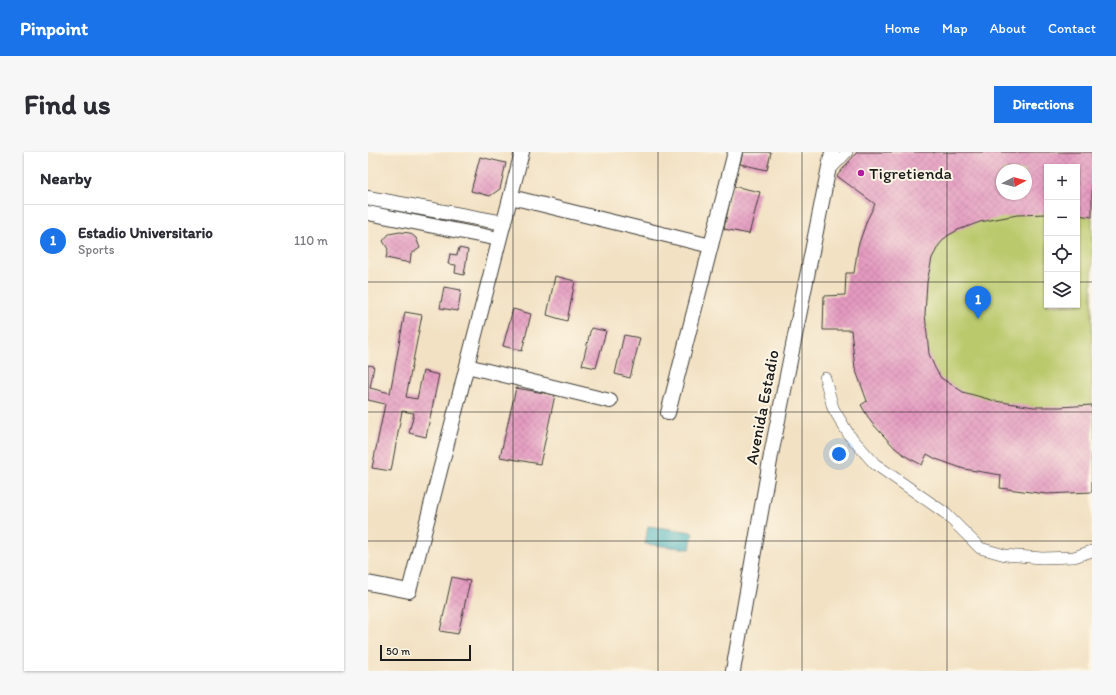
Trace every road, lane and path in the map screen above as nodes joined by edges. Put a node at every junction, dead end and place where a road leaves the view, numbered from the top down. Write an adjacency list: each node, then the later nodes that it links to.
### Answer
1 (522, 152): 6 (street)
2 (735, 152): 11 (street)
3 (832, 152): 5 (street, Avenida Estadio)
4 (847, 152): 5 (street)
5 (828, 172): 18 (street, Avenida Estadio)
6 (510, 197): 9 (street); 11 (street)
7 (368, 198): 9 (street)
8 (368, 213): 10 (street)
9 (504, 223): 10 (street)
10 (499, 239): 12 (street)
11 (711, 246): 15 (street)
12 (467, 366): 14 (street); 17 (street)
13 (825, 378): 16 (street)
14 (610, 401)
15 (668, 412)
16 (1092, 551)
17 (368, 583)
18 (733, 671)

